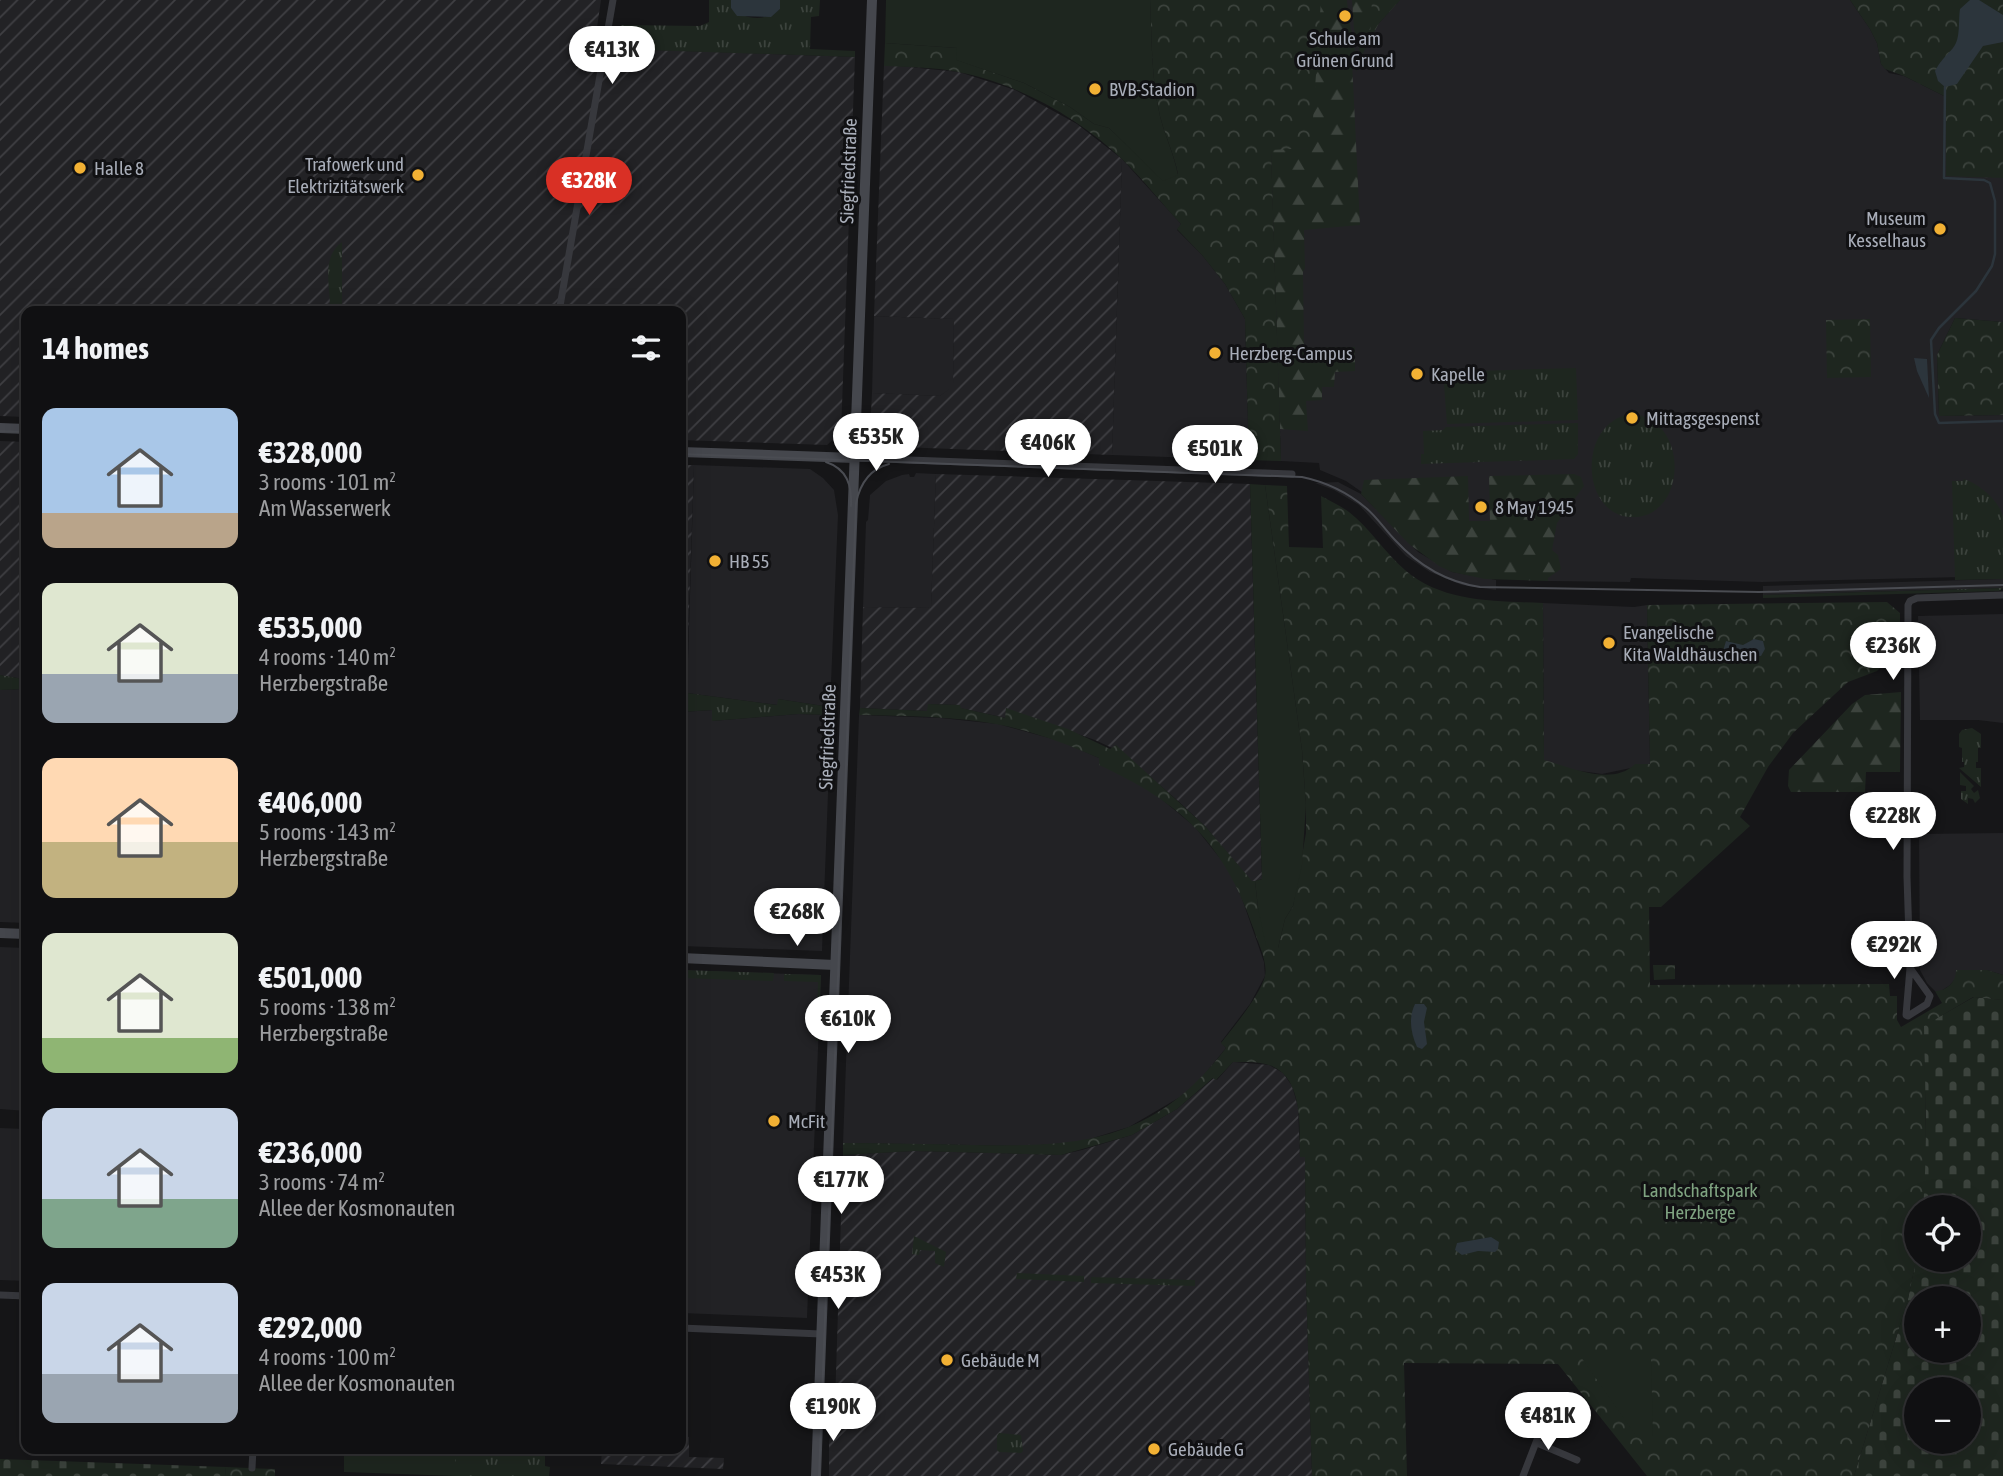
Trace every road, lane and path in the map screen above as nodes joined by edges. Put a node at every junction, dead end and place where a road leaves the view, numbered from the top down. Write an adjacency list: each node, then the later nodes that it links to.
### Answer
1 (613, 0): 3 (street)
2 (872, 0): 7 (street, Siegfriedstraße)
3 (560, 306)
4 (0, 428): 5 (street)
5 (21, 429)
6 (686, 452): 7 (street)
7 (856, 458): 8 (street); 13 (street, Siegfriedstraße)
8 (1292, 474)
9 (2003, 595): 14 (street)
10 (0, 933): 11 (street)
11 (21, 934)
12 (686, 958): 13 (street)
13 (835, 965): 18 (street, Siegfriedstraße)
14 (1910, 968): 14 (street)
15 (0, 1295): 16 (street)
16 (21, 1296)
17 (686, 1328): 18 (street)
18 (821, 1334): 24 (street, Siegfriedstraße)
19 (1545, 1419): 20 (street)
20 (1537, 1443): 22 (street); 25 (street)
21 (253, 1454): 23 (street)
22 (1577, 1460)
23 (252, 1468)
24 (816, 1476)
25 (1523, 1476)

